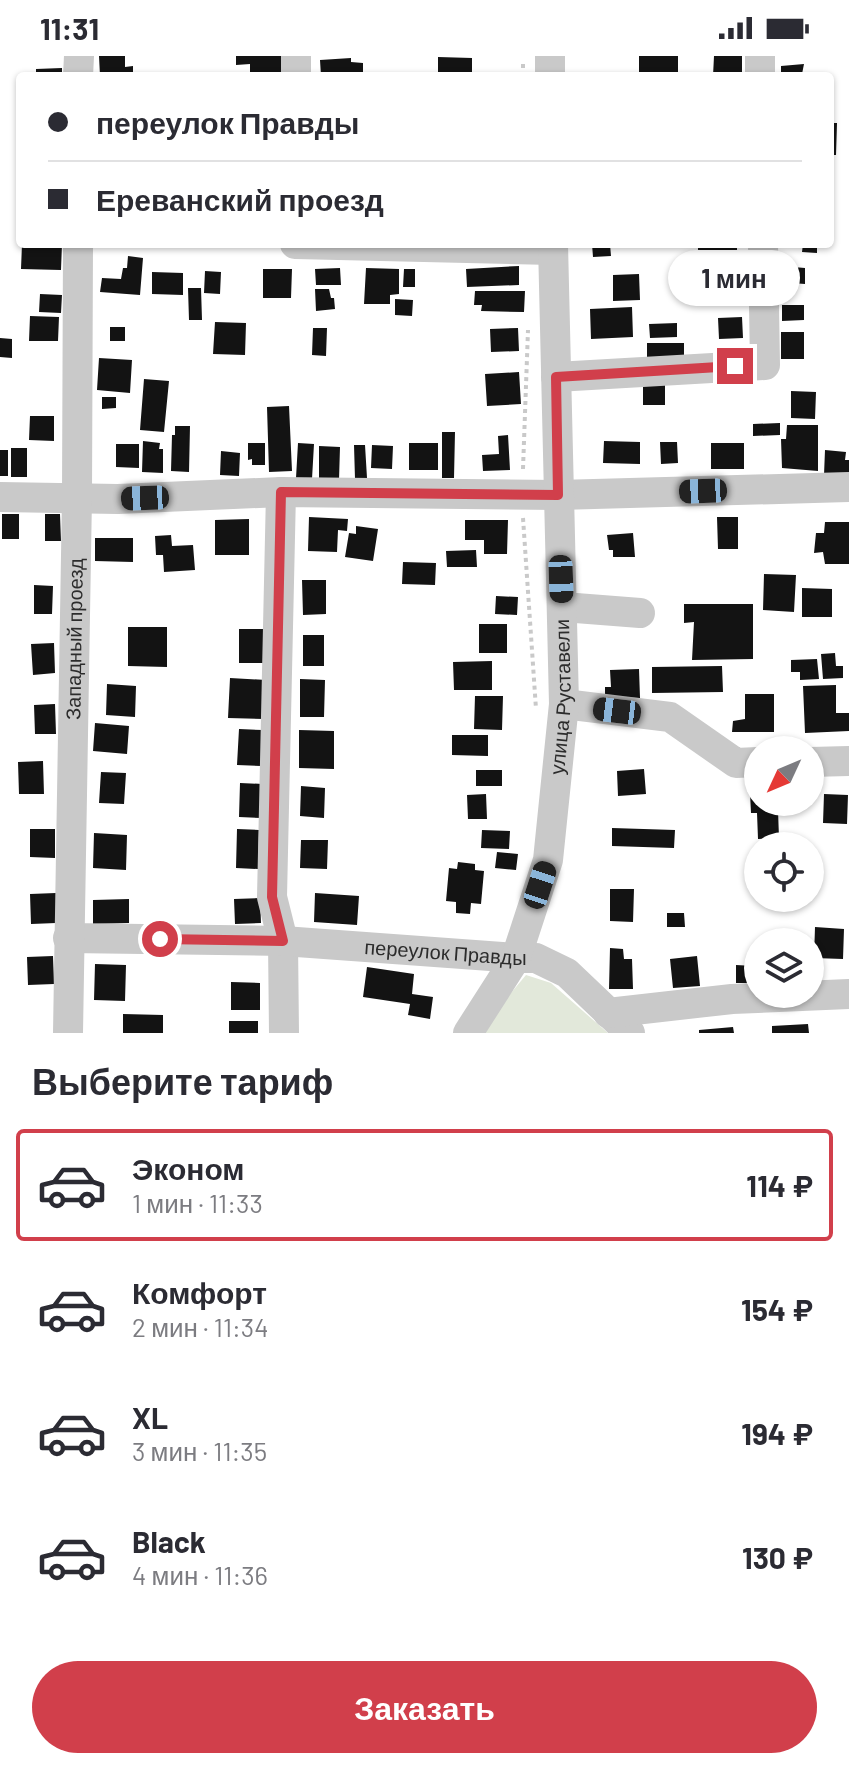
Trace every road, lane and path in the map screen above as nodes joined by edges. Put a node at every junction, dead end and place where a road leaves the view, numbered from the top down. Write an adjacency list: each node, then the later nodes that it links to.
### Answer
1 (78, 248): 10 (street, Западный проезд)
2 (553, 248): 5 (street, улица Руставели)
3 (763, 248): 5 (street)
4 (528, 325): 8 (path)
5 (556, 377): 9 (street, улица Руставели)
6 (849, 487): 9 (street)
7 (281, 492): 8 (street); 10 (street); 19 (street)
8 (522, 495): 9 (street); 14 (path)
9 (558, 495): 12 (street, улица Руставели)
10 (77, 496): 11 (street); 18 (street, Западный проезд)
11 (0, 497)
12 (563, 607): 13 (street); 14 (street, улица Руставели)
13 (640, 613)
14 (550, 708): 17 (street); 20 (street, улица Руставели)
15 (849, 761): 16 (street)
16 (824, 762)
17 (744, 763)
18 (68, 938): 19 (street, переулок Правды); 23 (street, Западный проезд)
19 (283, 941): 20 (street, переулок Правды); 24 (street)
20 (516, 958): 22 (street, переулок Правды); 25 (street, улица Руставели)
21 (849, 994): 22 (street)
22 (608, 1013): 26 (street, переулок Правды)
23 (68, 1033)
24 (284, 1033)
25 (468, 1033)
26 (630, 1033)

